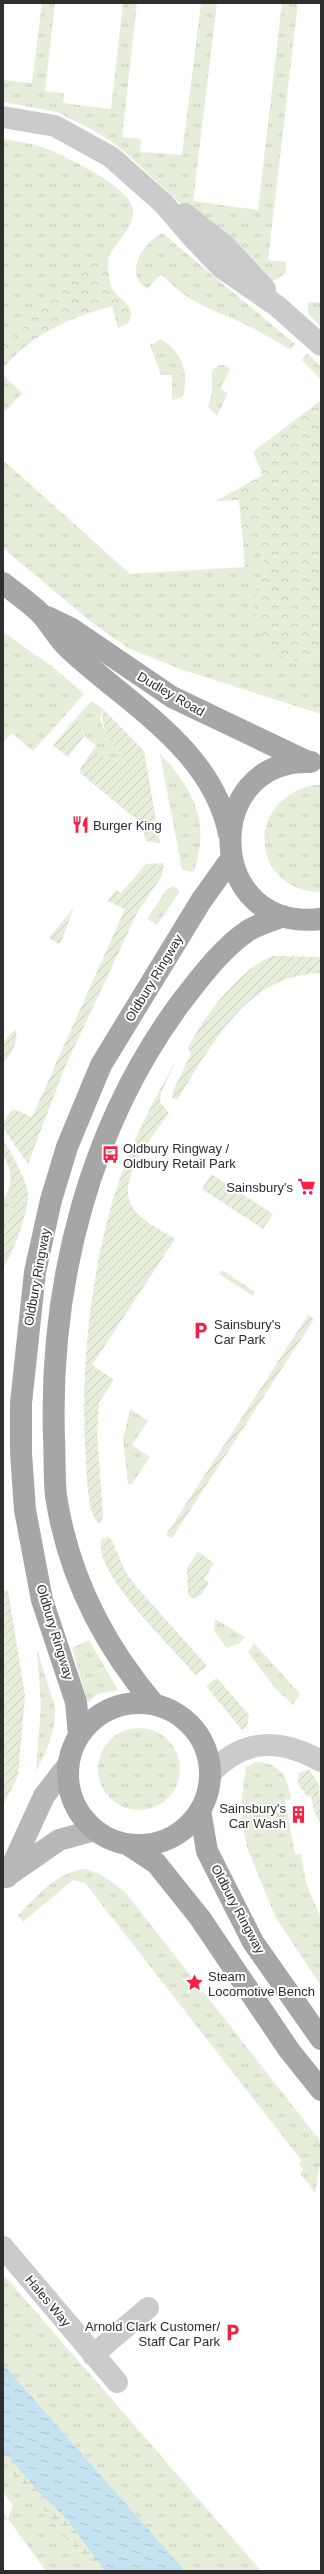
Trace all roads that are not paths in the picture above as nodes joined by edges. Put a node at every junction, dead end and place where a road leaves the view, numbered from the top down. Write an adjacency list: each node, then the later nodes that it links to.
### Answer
1 (3, 117): 2 (street)
2 (321, 344)
3 (3, 583): 4 (main road, Dudley Road)
4 (41, 614): 5 (main road, Dudley Road); 6 (main road, Dudley Road)
5 (317, 762): 6 (main road)
6 (229, 834): 7 (main road)
7 (231, 859): 8 (main road); 11 (main road, Oldbury Ringway)
8 (283, 916): 9 (main road); 10 (main road, Oldbury Ringway)
9 (317, 920)
10 (154, 1704): 11 (main road, Oldbury Ringway); 14 (main road, Oldbury Ringway)
11 (79, 1735): 13 (main road, Oldbury Ringway)
12 (321, 1761): 14 (street)
13 (68, 1765): 16 (main road, Oldbury Ringway); 18 (street)
14 (210, 1774): 15 (main road, Oldbury Ringway)
15 (200, 1810): 17 (main road, Oldbury Ringway); 19 (main road, Oldbury Ringway)
16 (95, 1830): 17 (main road, Oldbury Ringway); 18 (street)
17 (127, 1844): 20 (main road, Oldbury Ringway)
18 (5, 1879)
19 (321, 2039)
20 (321, 2090)
21 (3, 2247): 23 (street, Hales Way)
22 (148, 2308): 23 (street)
23 (93, 2355): 24 (street, Hales Way)
24 (117, 2382)

